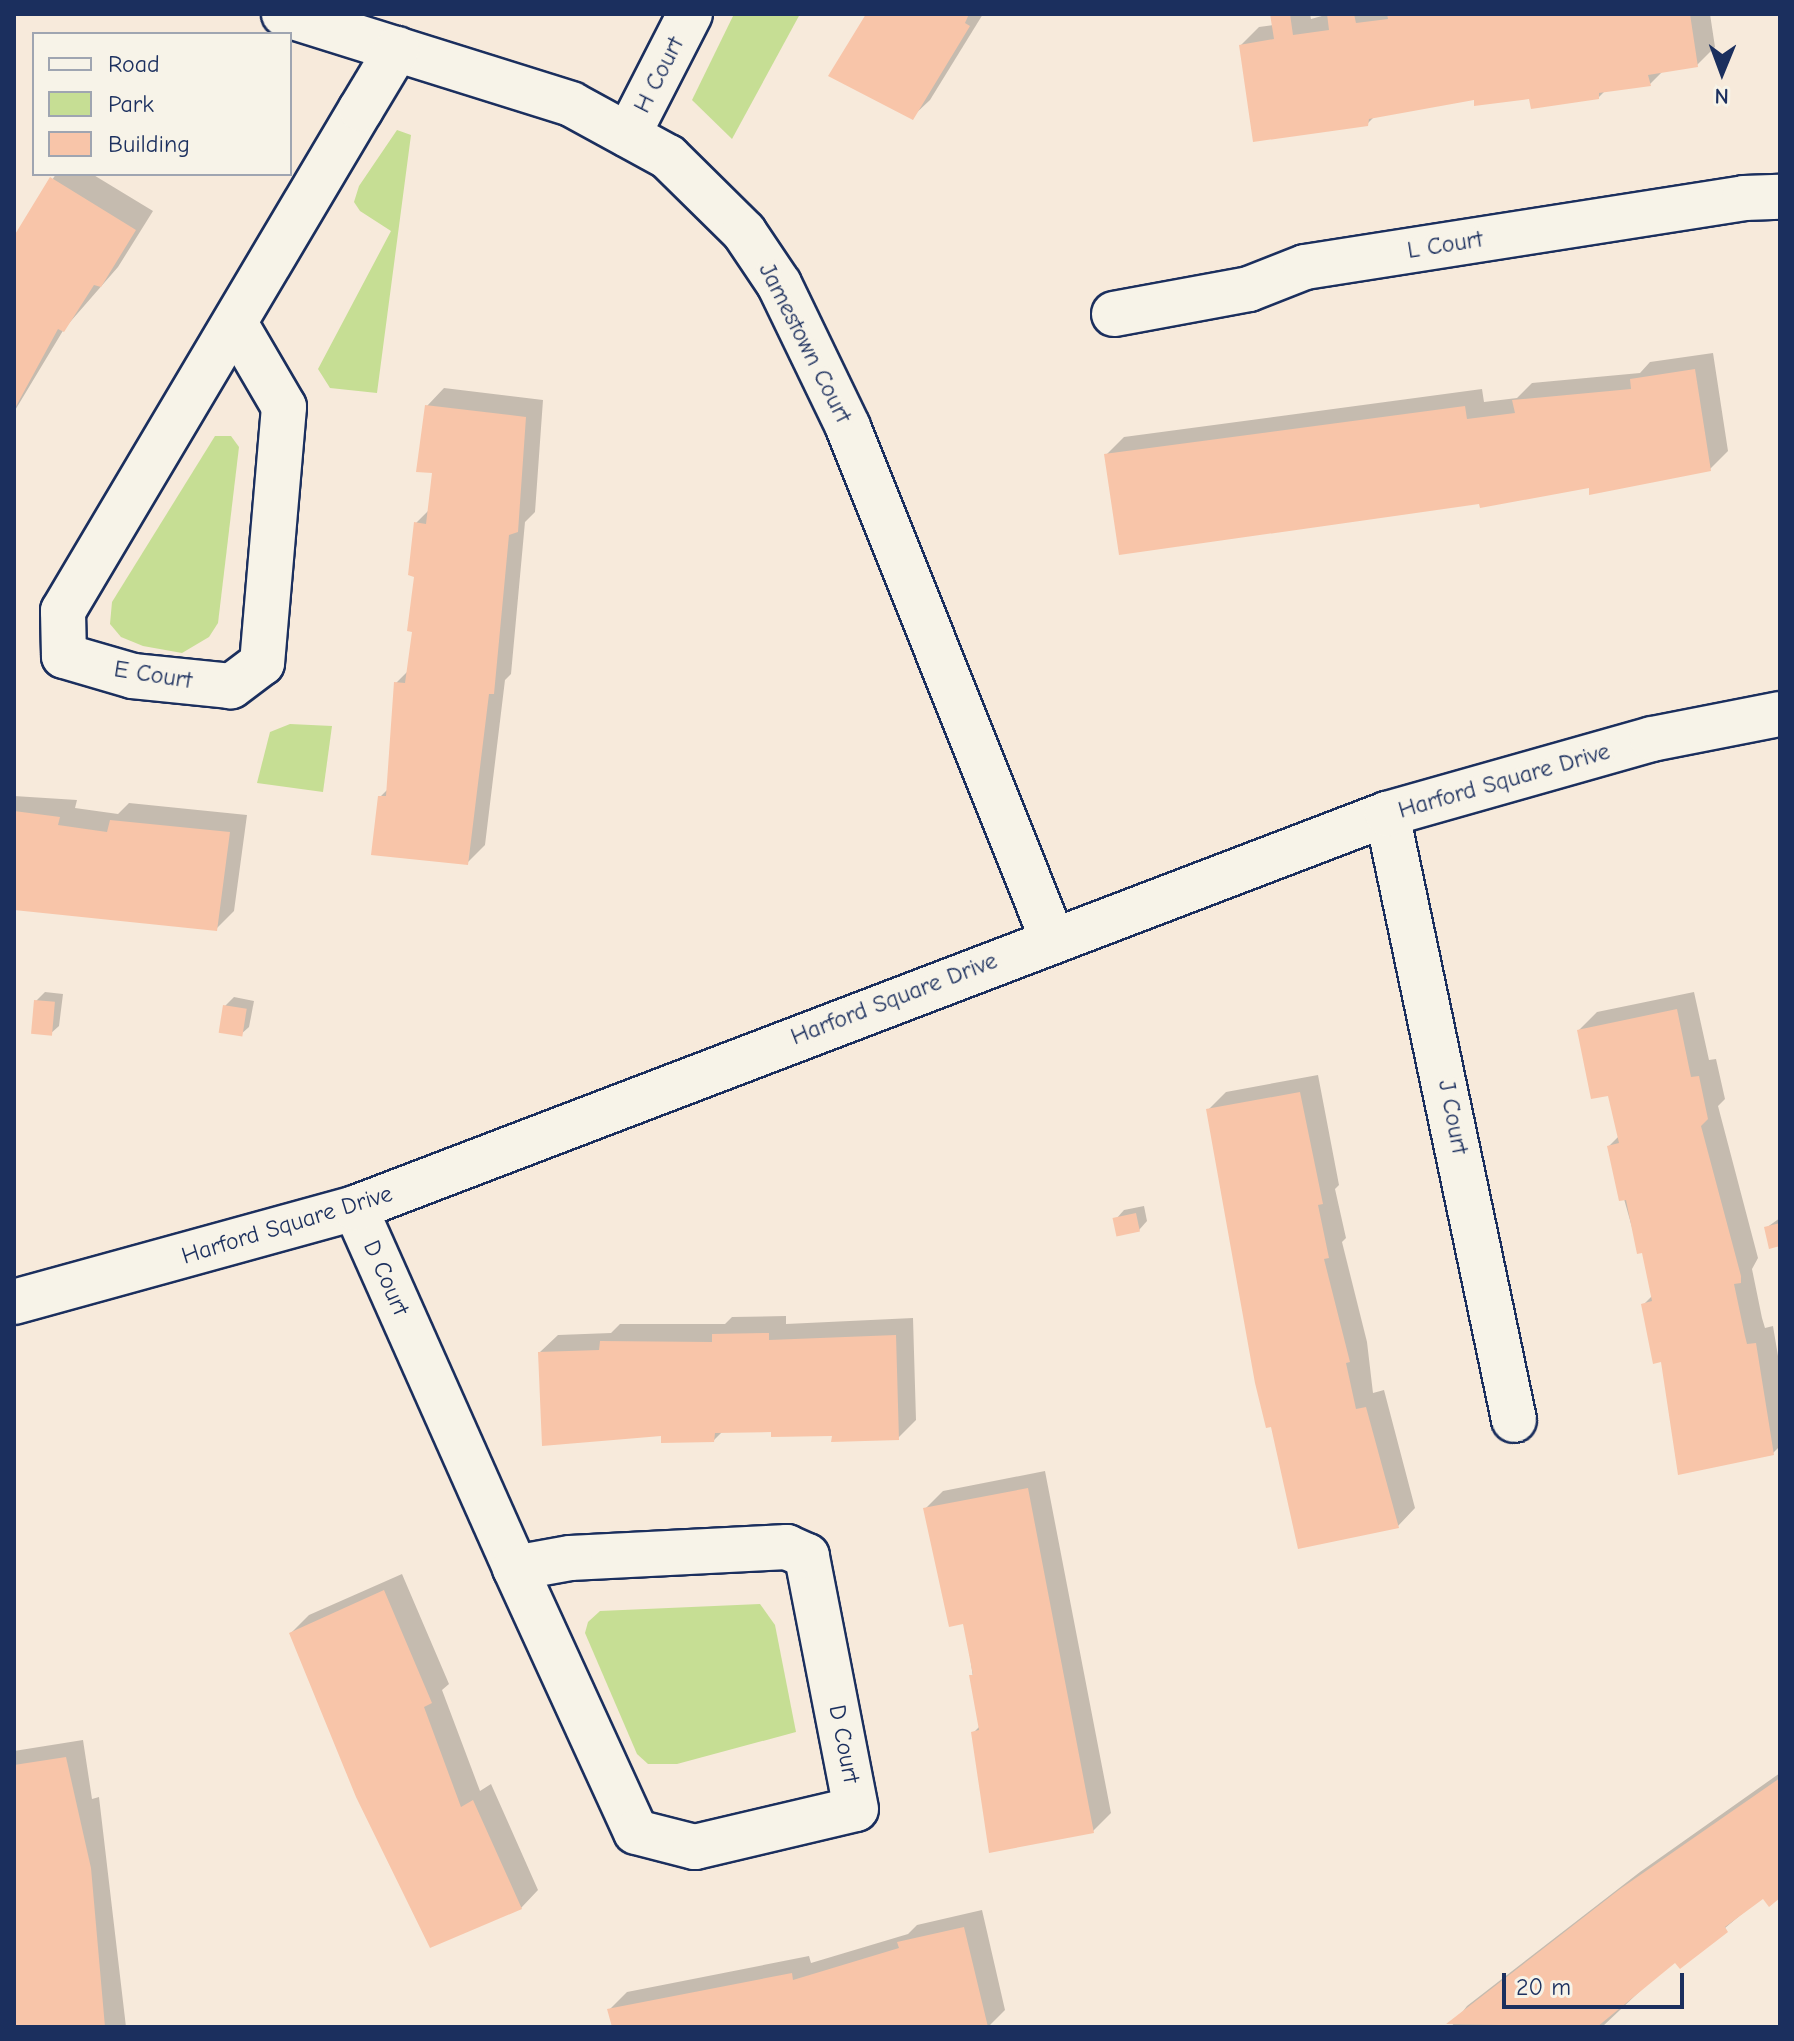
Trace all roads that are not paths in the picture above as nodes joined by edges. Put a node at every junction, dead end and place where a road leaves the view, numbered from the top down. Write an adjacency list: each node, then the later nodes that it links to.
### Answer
1 (284, 14): 3 (street, Jamestown Court)
2 (690, 14): 4 (street, H Court)
3 (397, 49): 4 (street, Jamestown Court); 7 (street, E Court)
4 (628, 135): 10 (street, Jamestown Court)
5 (1780, 197): 6 (street, L Court)
6 (1114, 314)
7 (235, 323): 7 (street, E Court)
8 (1780, 714): 9 (street, Harford Square Drive)
9 (1387, 814): 10 (street, Harford Square Drive); 13 (street, J Court)
10 (1052, 938): 11 (street, Harford Square Drive)
11 (355, 1208): 12 (street, Harford Square Drive); 14 (street, D Court)
12 (14, 1302)
13 (1514, 1420)
14 (515, 1568): 14 (street, D Court)

